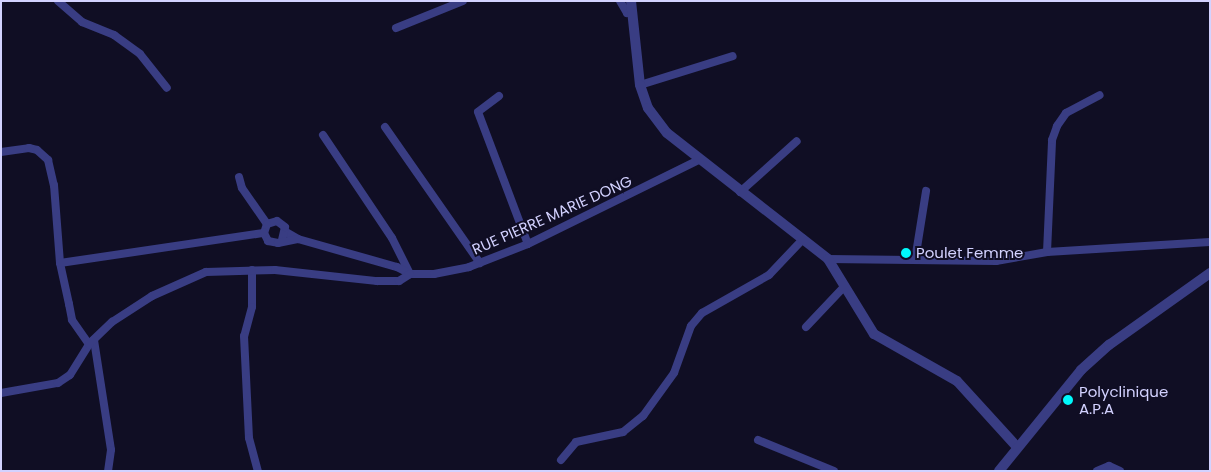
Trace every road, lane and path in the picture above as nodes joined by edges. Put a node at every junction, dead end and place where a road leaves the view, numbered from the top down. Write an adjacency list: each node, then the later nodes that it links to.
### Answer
1 (58, 1): 9 (street)
2 (463, 1): 6 (street)
3 (620, 1): 5 (street)
4 (632, 1): 5 (street)
5 (632, 13): 8 (street)
6 (396, 28)
7 (733, 56): 8 (street)
8 (640, 84): 16 (street)
9 (167, 88)
10 (1100, 95): 28 (street)
11 (499, 96): 27 (street)
12 (385, 127): 32 (street)
13 (323, 135): 34 (street)
14 (797, 141): 19 (street)
15 (1, 152): 31 (street)
16 (699, 160): 19 (street); 27 (street, RUE PIERRE MARIE DONG)
17 (239, 177): 20 (street)
18 (926, 191): 30 (street)
19 (740, 192): 23 (street)
20 (268, 224): 21 (street); 22 (street)
21 (286, 232): 24 (street); 25 (street)
22 (264, 233): 24 (street); 31 (street)
23 (804, 239): 29 (street); 42 (street)
24 (282, 240): 25 (street)
25 (298, 240): 34 (street)
26 (1210, 242): 28 (street)
27 (528, 244): 32 (street, RUE PIERRE MARIE DONG)
28 (1047, 252): 30 (street)
29 (828, 259): 30 (street); 36 (street)
30 (915, 260)
31 (60, 263): 38 (street)
32 (480, 263): 34 (street, RUE PIERRE MARIE DONG)
33 (252, 270): 34 (street); 38 (street); 44 (street)
34 (410, 274)
35 (1210, 274): 41 (street)
36 (844, 287): 37 (street); 41 (street)
37 (806, 327)
38 (92, 342): 39 (street); 43 (street)
39 (1, 393)
40 (758, 440): 45 (street)
41 (1017, 447): 46 (street)
42 (561, 460)
43 (108, 471)
44 (258, 471)
45 (834, 471)
46 (999, 471)
47 (1097, 471): 48 (street)
48 (1120, 471)

